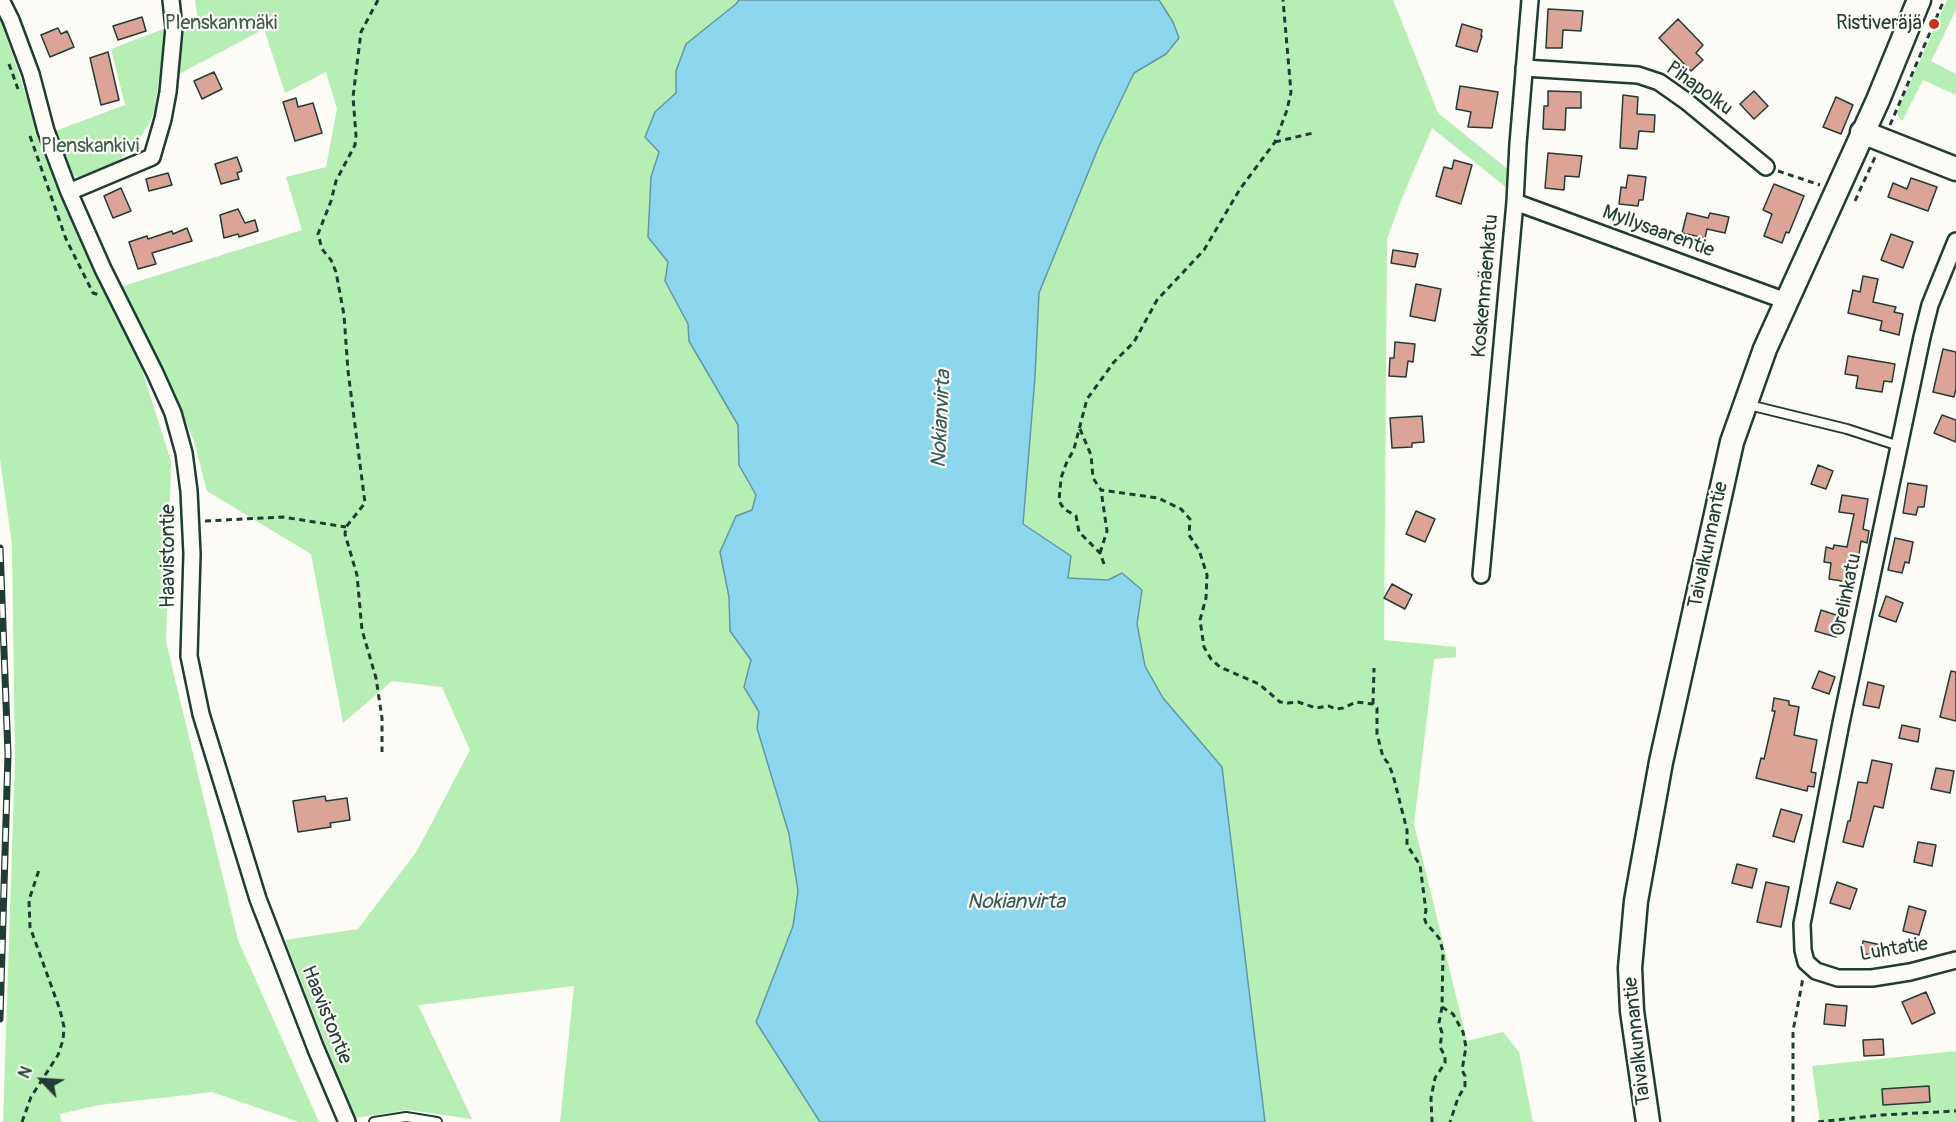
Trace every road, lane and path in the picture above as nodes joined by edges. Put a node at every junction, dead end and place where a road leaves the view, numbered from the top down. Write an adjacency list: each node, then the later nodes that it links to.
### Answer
1 (1, 0): 14 (street, Haavistontie)
2 (171, 0): 14 (street)
3 (378, 0): 23 (path)
4 (1282, 0): 10 (path)
5 (1530, 0): 7 (street, Koskenmäenkatu)
6 (1919, 0): 8 (street, Taivalkunnantie)
7 (1524, 68): 11 (street, Pihapolku); 15 (street, Koskenmäenkatu)
8 (1862, 132): 12 (street); 17 (street, Taivalkunnantie)
9 (1313, 133): 10 (path)
10 (1275, 142): 19 (path)
11 (1766, 167): 13 (path)
12 (1956, 169)
13 (1822, 185)
14 (69, 192): 22 (street, Haavistontie)
15 (1515, 202): 17 (street, Myllysaarentie); 26 (street, Koskenmäenkatu)
16 (1956, 241): 20 (street, Orelinkatu)
17 (1786, 302): 18 (street, Taivalkunnantie)
18 (1744, 404): 20 (lane); 41 (street, Taivalkunnantie)
19 (1080, 429): 21 (path); 24 (path)
20 (1899, 446): 32 (street, Orelinkatu)
21 (1101, 490): 24 (path); 28 (path)
22 (192, 521): 23 (path); 36 (street, Haavistontie)
23 (346, 527): 29 (path)
24 (1100, 553): 25 (path)
25 (1104, 564)
26 (1481, 575)
27 (1374, 668): 28 (path)
28 (1373, 704): 33 (path)
29 (382, 752)
30 (39, 870): 35 (path)
31 (1956, 960): 32 (street, Luhtatie)
32 (1806, 962): 42 (path)
33 (1442, 1007): 39 (path); 40 (path)
34 (1956, 1111): 43 (path)
35 (22, 1122)
36 (347, 1122)
37 (374, 1122): 38 (lane)
38 (436, 1122)
39 (1432, 1122)
40 (1450, 1122)
41 (1648, 1122)
42 (1793, 1122)
43 (1818, 1122)

